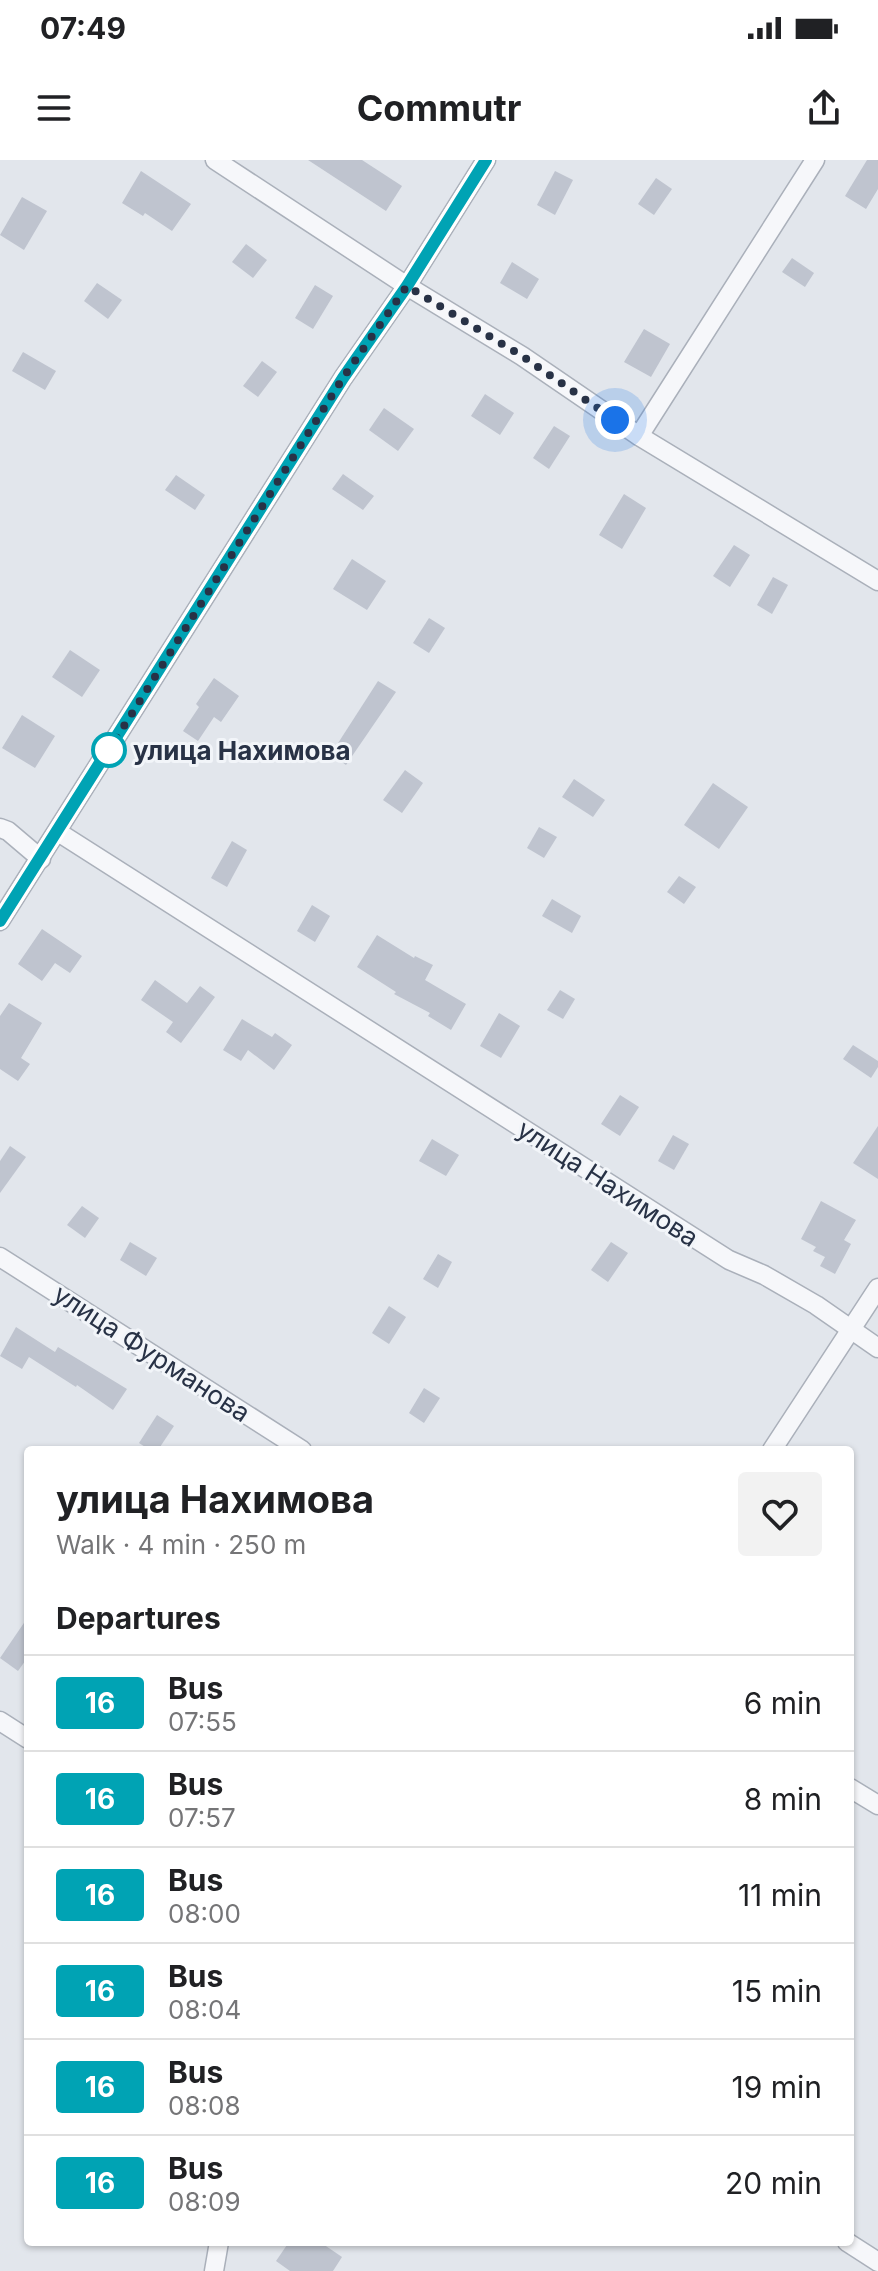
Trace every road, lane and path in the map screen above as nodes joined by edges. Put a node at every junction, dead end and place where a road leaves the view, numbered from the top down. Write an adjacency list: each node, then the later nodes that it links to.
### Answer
1 (215, 160): 4 (street)
2 (486, 160): 4 (street)
3 (815, 160): 5 (street)
4 (407, 286): 5 (street); 8 (street)
5 (639, 436): 6 (street)
6 (878, 581)
7 (0, 828): 9 (street)
8 (58, 832): 9 (street); 13 (street, улица Нахимова)
9 (41, 859): 10 (street)
10 (0, 921)
11 (0, 1257): 15 (street, улица Фурманова)
12 (878, 1288): 13 (street)
13 (851, 1331): 14 (street, улица Нахимова); 16 (street)
14 (878, 1348)
15 (296, 1446)
16 (775, 1446)
17 (0, 1721): 18 (street)
18 (24, 1736)
19 (854, 1790): 20 (street)
20 (878, 1805)
21 (218, 2246): 24 (street)
22 (853, 2246): 23 (street)
23 (878, 2262)
24 (214, 2271)

